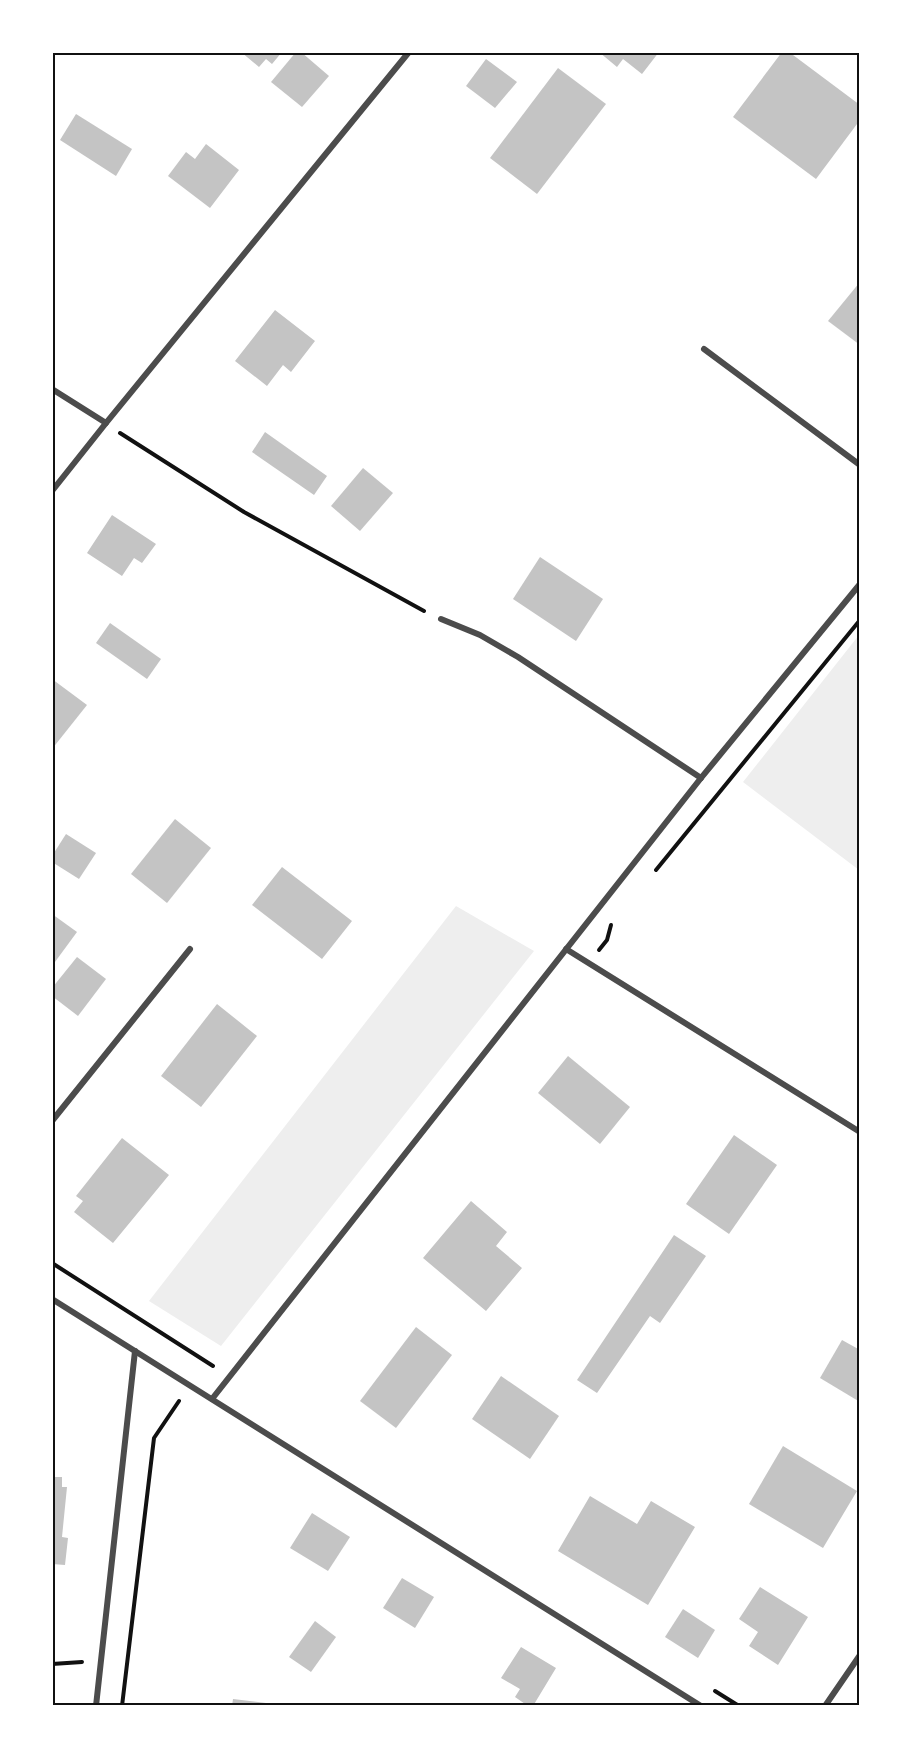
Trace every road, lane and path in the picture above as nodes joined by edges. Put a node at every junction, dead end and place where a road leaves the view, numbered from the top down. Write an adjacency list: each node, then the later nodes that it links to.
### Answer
1 (409, 52): 4 (street)
2 (704, 349): 5 (street)
3 (52, 389): 4 (street)
4 (106, 423): 6 (street); 8 (path)
5 (860, 465)
6 (52, 491)
7 (860, 584): 9 (street)
8 (441, 619): 9 (street)
9 (701, 778): 11 (street)
10 (190, 949): 12 (street)
11 (566, 949): 13 (street); 18 (street)
12 (52, 1120)
13 (860, 1132)
14 (52, 1263): 17 (path)
15 (52, 1299): 16 (street)
16 (135, 1351): 19 (street); 22 (street)
17 (212, 1365): 18 (path); 19 (path)
18 (227, 1381): 20 (street)
19 (193, 1388): 20 (street); 23 (path)
20 (212, 1399): 24 (street)
21 (860, 1656): 25 (street)
22 (96, 1706)
23 (122, 1706)
24 (701, 1706)
25 (825, 1706)

